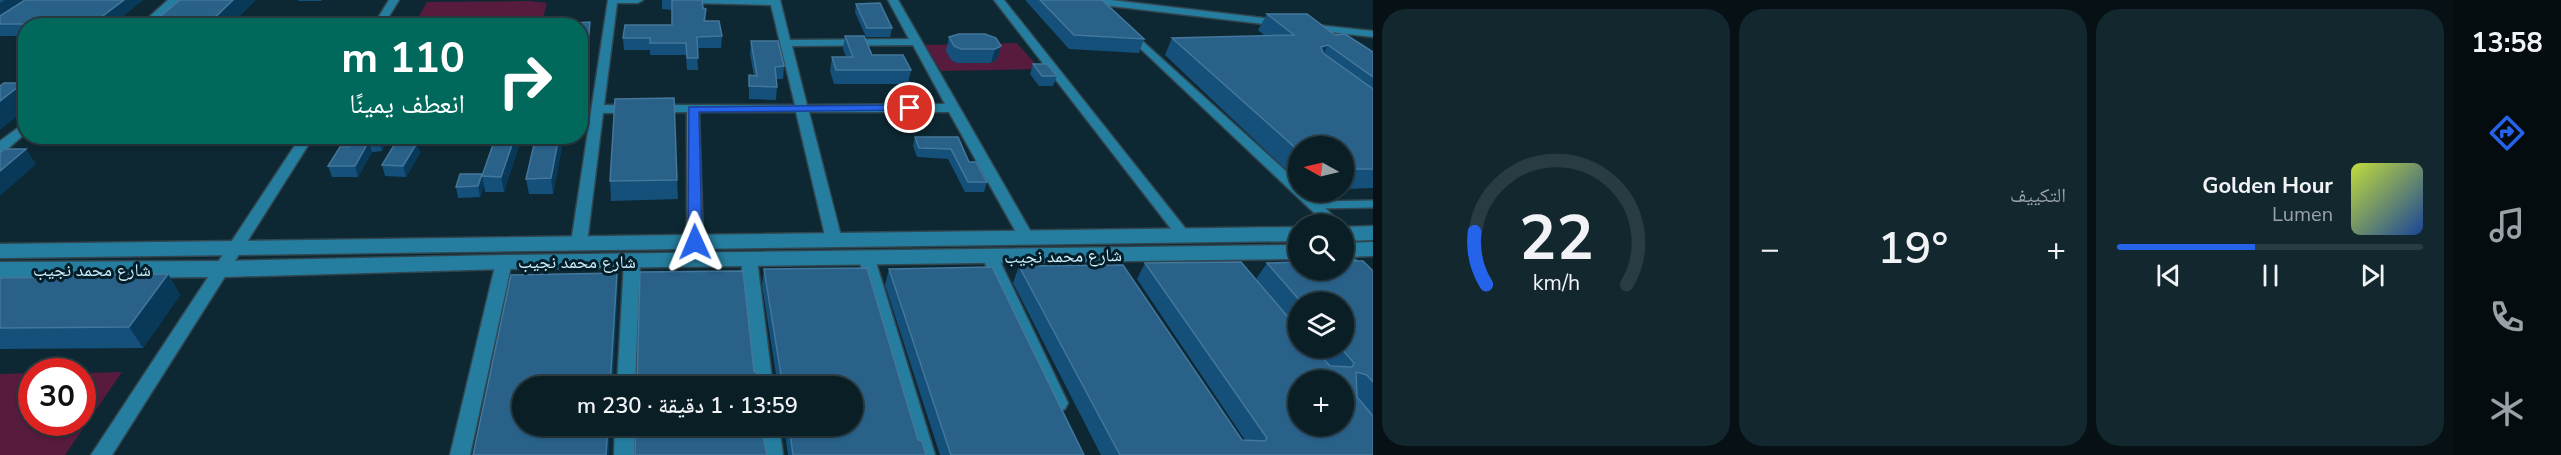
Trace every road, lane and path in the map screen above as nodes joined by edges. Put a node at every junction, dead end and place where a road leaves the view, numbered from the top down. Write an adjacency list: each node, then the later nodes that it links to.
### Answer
1 (174, 0): 12 (street)
2 (394, 0): 13 (street)
3 (613, 0): 4 (street); 20 (street)
4 (638, 0)
5 (695, 0): 8 (street)
6 (893, 0): 17 (street)
7 (999, 0): 34 (street)
8 (775, 1): 18 (street)
9 (1091, 1): 11 (street); 26 (street)
10 (1187, 1): 11 (street)
11 (1153, 8): 14 (street)
12 (153, 18)
13 (383, 18)
14 (1300, 26): 15 (street); 16 (street)
15 (1373, 34)
16 (1328, 40)
17 (916, 42): 18 (street); 19 (street)
18 (786, 43): 22 (street)
19 (952, 108): 22 (street); 35 (street)
20 (598, 109): 21 (street); 39 (street)
21 (693, 109): 22 (street); 38 (street)
22 (803, 109): 36 (street)
23 (18, 133): 25 (street)
24 (303, 144): 41 (street)
25 (0, 148)
26 (1288, 180)
27 (1311, 202): 29 (street)
28 (1373, 204): 29 (lane)
29 (1314, 205): 30 (street)
30 (1323, 214)
31 (1373, 233): 33 (main road)
32 (1288, 234): 34 (main road, شارع محمد نجيب)
33 (1354, 234)
34 (1184, 236): 35 (main road, شارع محمد نجيب)
35 (1027, 239): 36 (main road, شارع محمد نجيب)
36 (834, 240): 38 (main road, شارع محمد نجيب)
37 (1354, 240): 43 (main road)
38 (695, 242): 39 (main road, شارع محمد نجيب)
39 (579, 243): 42 (main road, شارع محمد نجيب)
40 (192, 247): 41 (main road, شارع محمد نجيب); 44 (main road, شارع محمد نجيب); 57 (main road)
41 (238, 247): 42 (main road, شارع محمد نجيب); 55 (street)
42 (272, 247): 53 (main road)
43 (1373, 249)
44 (0, 251)
45 (1288, 252): 46 (main road, شارع محمد نجيب)
46 (1223, 254): 47 (main road, شارع محمد نجيب); 58 (street)
47 (1109, 255): 48 (main road, شارع محمد نجيب); 59 (street)
48 (990, 257): 49 (main road, شارع محمد نجيب); 63 (street)
49 (867, 259): 50 (main road, شارع محمد نجيب); 70 (street)
50 (749, 260): 52 (main road, شارع محمد نجيب); 62 (street)
51 (504, 262): 52 (main road, شارع محمد نجيب); 53 (main road, شارع محمد نجيب); 67 (street)
52 (632, 262): 61 (street)
53 (259, 268): 55 (main road, شارع محمد نجيب)
54 (1354, 268): 60 (street)
55 (224, 269): 57 (main road, شارع محمد نجيب); 66 (street)
56 (0, 270): 57 (main road, شارع محمد نجيب)
57 (175, 270)
58 (1238, 272)
59 (1122, 275)
60 (1373, 287)
61 (627, 376)
62 (763, 376)
63 (1068, 424)
64 (625, 436): 68 (street)
65 (770, 436): 69 (street)
66 (101, 455)
67 (460, 455)
68 (624, 455)
69 (773, 455)
70 (925, 455)

